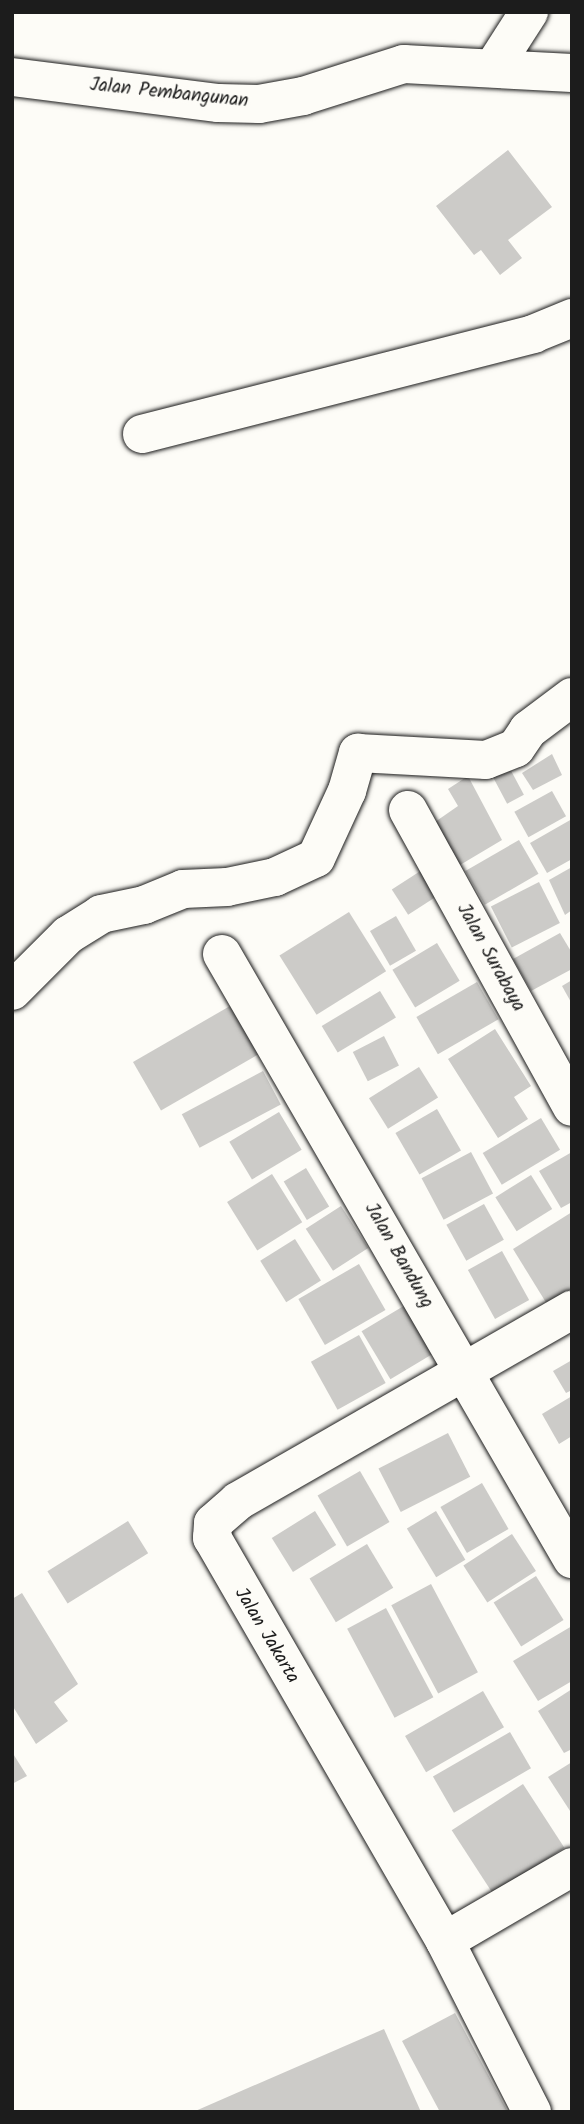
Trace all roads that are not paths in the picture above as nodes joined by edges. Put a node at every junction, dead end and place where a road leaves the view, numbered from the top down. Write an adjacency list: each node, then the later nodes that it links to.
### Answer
1 (519, 13): 2 (street)
2 (480, 67): 3 (street, Jalan Pembangunan); 4 (street, Jalan Pembangunan)
3 (572, 73)
4 (12, 77)
5 (572, 318): 6 (street)
6 (142, 434)
7 (572, 697): 10 (street)
8 (408, 810): 11 (street, Jalan Surabaya)
9 (222, 954): 13 (street, Jalan Bandung)
10 (12, 991)
11 (572, 1107)
12 (572, 1310): 13 (street, Jalan Jakarta)
13 (464, 1369): 14 (street, Jalan Bandung); 16 (street, Jalan Jakarta)
14 (572, 1559)
15 (572, 1867): 16 (street)
16 (445, 1941): 17 (street, Jalan Jakarta)
17 (532, 2112)

